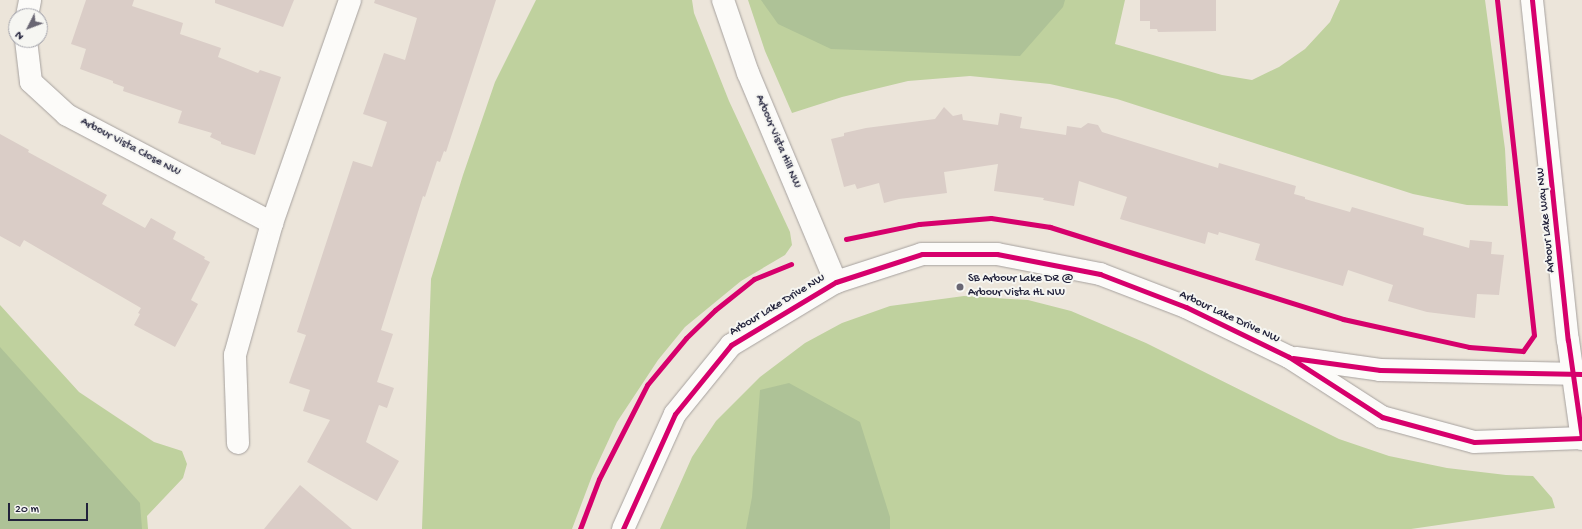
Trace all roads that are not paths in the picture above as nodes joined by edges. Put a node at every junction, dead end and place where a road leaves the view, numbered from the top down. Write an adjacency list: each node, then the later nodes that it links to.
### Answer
1 (350, 0): 5 (street)
2 (723, 0): 6 (street, Arbour Vista Hill NW)
3 (1532, 0): 8 (street, Arbour Lake Way NW)
4 (27, 48): 5 (street, Arbour Vista Close NW)
5 (272, 224): 10 (street)
6 (836, 282): 7 (street, Arbour Lake Drive NW); 11 (street, Arbour Lake Drive NW)
7 (1289, 357): 8 (street, Arbour Lake Drive NW); 9 (street, Arbour Lake Drive NW)
8 (1578, 374): 9 (street, Arbour Lake Way NW)
9 (1582, 439)
10 (238, 443)
11 (623, 529)

